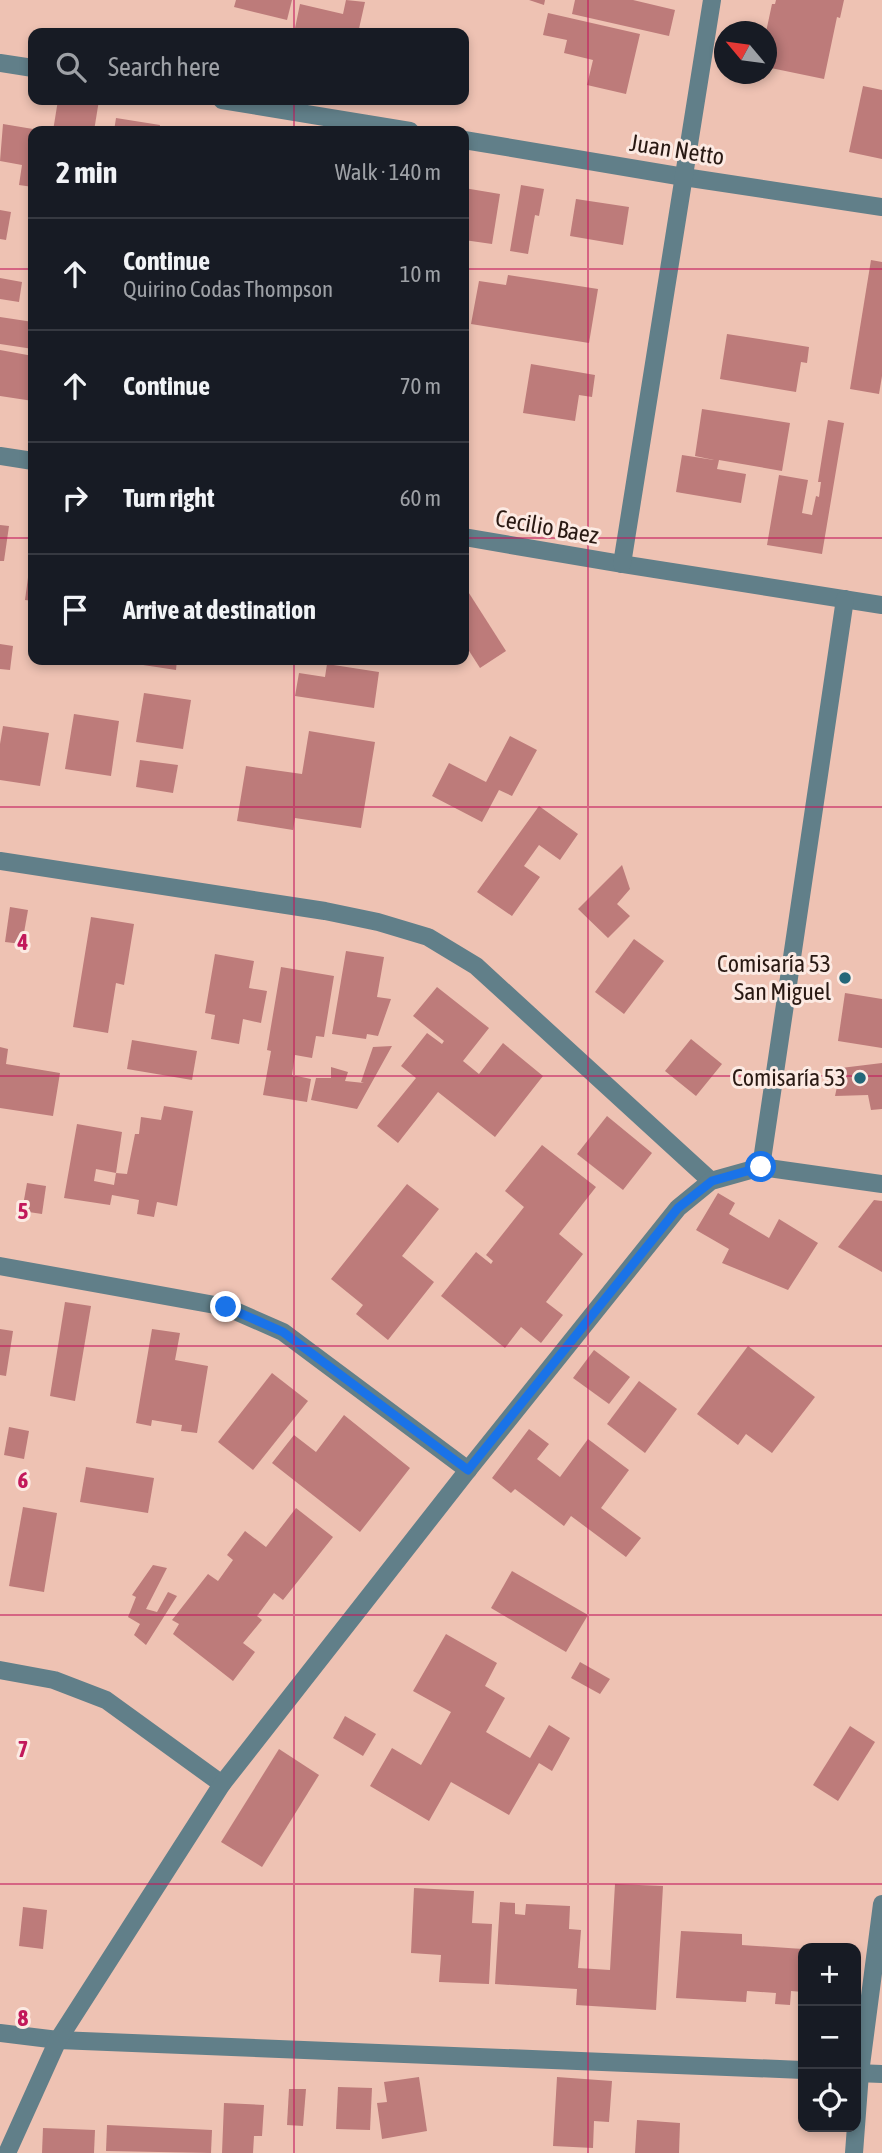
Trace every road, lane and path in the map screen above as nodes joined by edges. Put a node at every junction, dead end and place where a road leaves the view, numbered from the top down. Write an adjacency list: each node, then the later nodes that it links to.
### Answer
1 (712, 0): 7 (street)
2 (0, 63): 3 (street)
3 (28, 67)
4 (252, 105): 5 (street)
5 (380, 126)
6 (469, 141): 7 (street, Juan Netto)
7 (684, 177): 8 (street, Juan Netto); 12 (street)
8 (882, 206)
9 (0, 456): 10 (street)
10 (28, 460)
11 (469, 538): 12 (street, Cecilio Baez)
12 (622, 565): 13 (street, Cecilio Baez)
13 (845, 599): 14 (street, Cecilio Baez); 16 (street)
14 (882, 605)
15 (0, 861): 17 (street)
16 (761, 1167): 17 (street); 18 (street)
17 (712, 1181): 20 (street)
18 (882, 1184)
19 (0, 1266): 20 (street)
20 (468, 1470): 22 (street)
21 (0, 1670): 22 (street)
22 (222, 1784): 25 (street)
23 (882, 1903): 26 (street)
24 (0, 2032): 25 (street)
25 (58, 2040): 27 (street); 31 (street)
26 (859, 2069)
27 (798, 2070)
28 (861, 2073): 29 (street)
29 (882, 2074)
30 (855, 2132): 32 (street)
31 (7, 2153)
32 (854, 2153)

